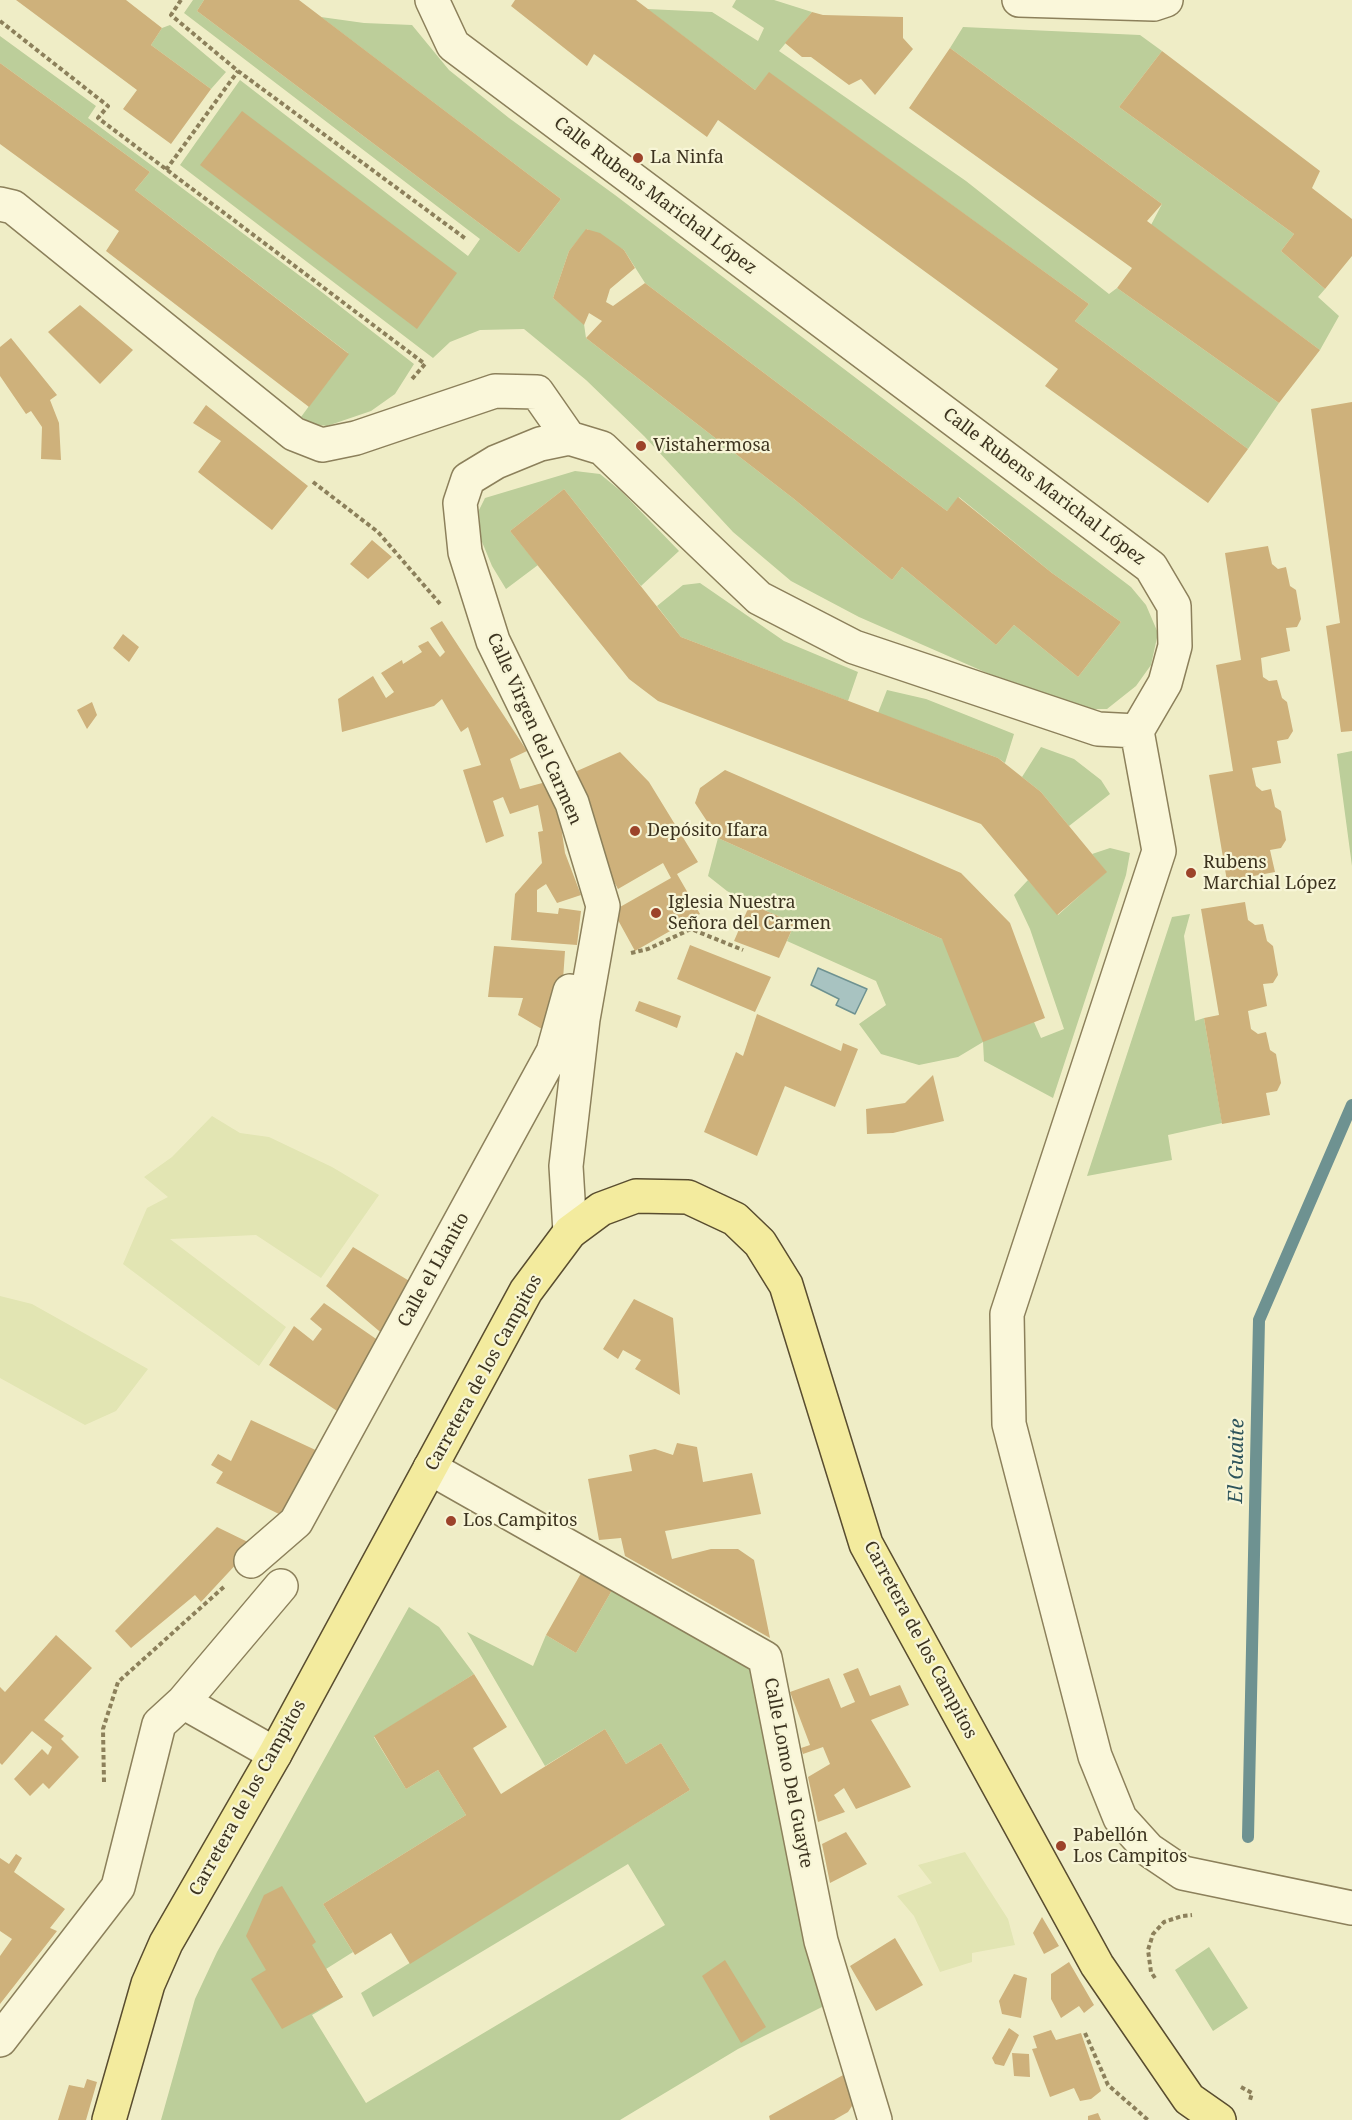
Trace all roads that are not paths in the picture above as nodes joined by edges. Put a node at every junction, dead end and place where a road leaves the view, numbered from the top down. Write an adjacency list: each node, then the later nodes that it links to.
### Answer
1 (432, 0): 6 (street, Calle Rubens Marichal López)
2 (1019, 0): 3 (street)
3 (1166, 0)
4 (0, 204): 5 (street)
5 (569, 438): 6 (street); 7 (street, Calle Virgen del Carmen)
6 (1137, 731): 14 (street)
7 (593, 961): 8 (street, Calle Virgen del Carmen); 10 (street, Calle el Llanito)
8 (570, 1232): 9 (main road, Carretera de los Campitos); 18 (main road, Carretera de los Campitos)
9 (430, 1468): 13 (main road, Carretera de los Campitos); 16 (street, Calle Lomo Del Guayte)
10 (251, 1561)
11 (281, 1586): 12 (street)
12 (183, 1702): 13 (street); 15 (street)
13 (275, 1754): 17 (main road, Carretera de los Campitos)
14 (1352, 1908)
15 (0, 2040)
16 (868, 2117)
17 (110, 2120)
18 (1219, 2120)

